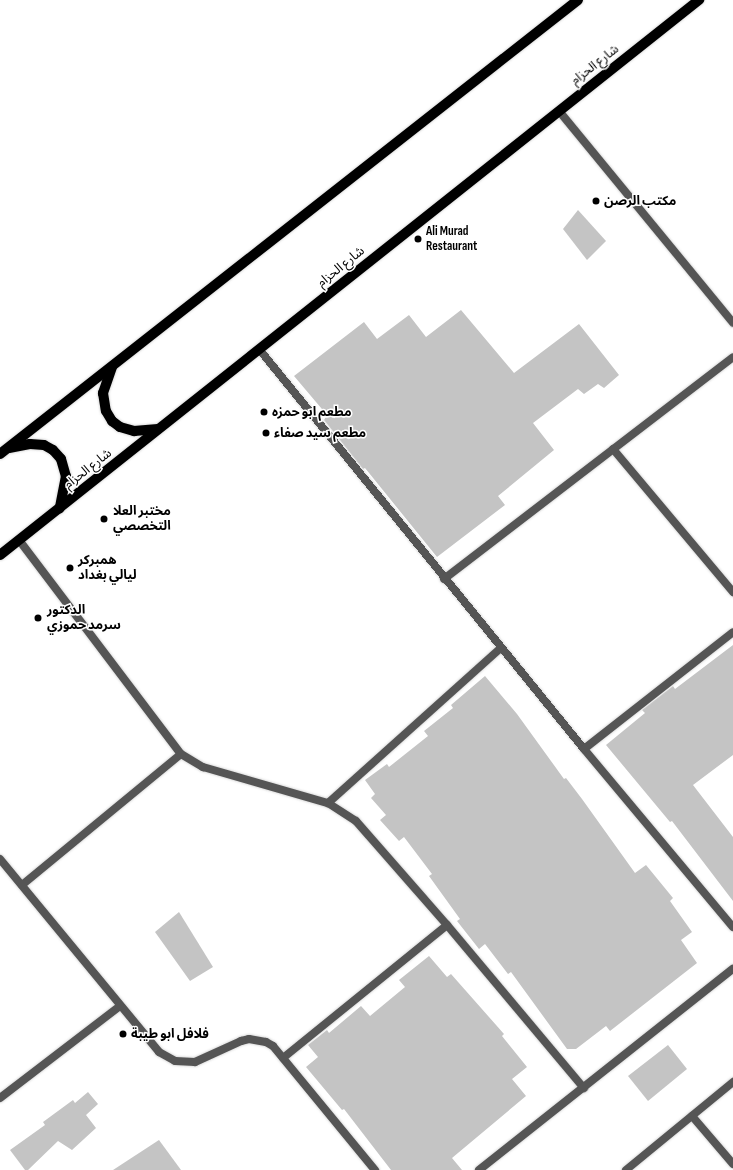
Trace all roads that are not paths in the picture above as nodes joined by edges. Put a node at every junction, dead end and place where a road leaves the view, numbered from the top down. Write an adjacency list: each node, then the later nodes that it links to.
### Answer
1 (578, 0): 7 (main road)
2 (699, 0): 3 (main road, شارع الحزام)
3 (559, 110): 4 (street); 5 (main road, شارع الحزام)
4 (733, 323)
5 (259, 349): 8 (main road, شارع الحزام); 14 (street)
6 (733, 357): 9 (street)
7 (113, 365): 8 (main road); 10 (main road)
8 (159, 429): 11 (main road, شارع الحزام)
9 (613, 449): 14 (street); 15 (street)
10 (3, 451): 11 (main road)
11 (60, 508): 12 (main road, شارع الحزام)
12 (18, 540): 13 (main road, شارع الحزام); 19 (street)
13 (0, 555)
14 (444, 579): 17 (street)
15 (733, 592)
16 (733, 632): 18 (street)
17 (501, 648): 18 (street); 20 (street)
18 (584, 750): 24 (street)
19 (181, 754): 20 (street); 22 (street)
20 (328, 803): 23 (street)
21 (0, 859): 22 (street)
22 (22, 885): 26 (street)
23 (447, 925): 27 (street); 29 (street)
24 (733, 927)
25 (733, 969): 29 (street)
26 (120, 1006): 27 (street); 30 (street)
27 (283, 1058): 33 (street)
28 (733, 1082): 31 (street)
29 (584, 1088): 34 (street)
30 (0, 1098)
31 (692, 1116): 32 (street); 35 (street)
32 (733, 1164)
33 (375, 1170)
34 (480, 1170)
35 (626, 1170)

